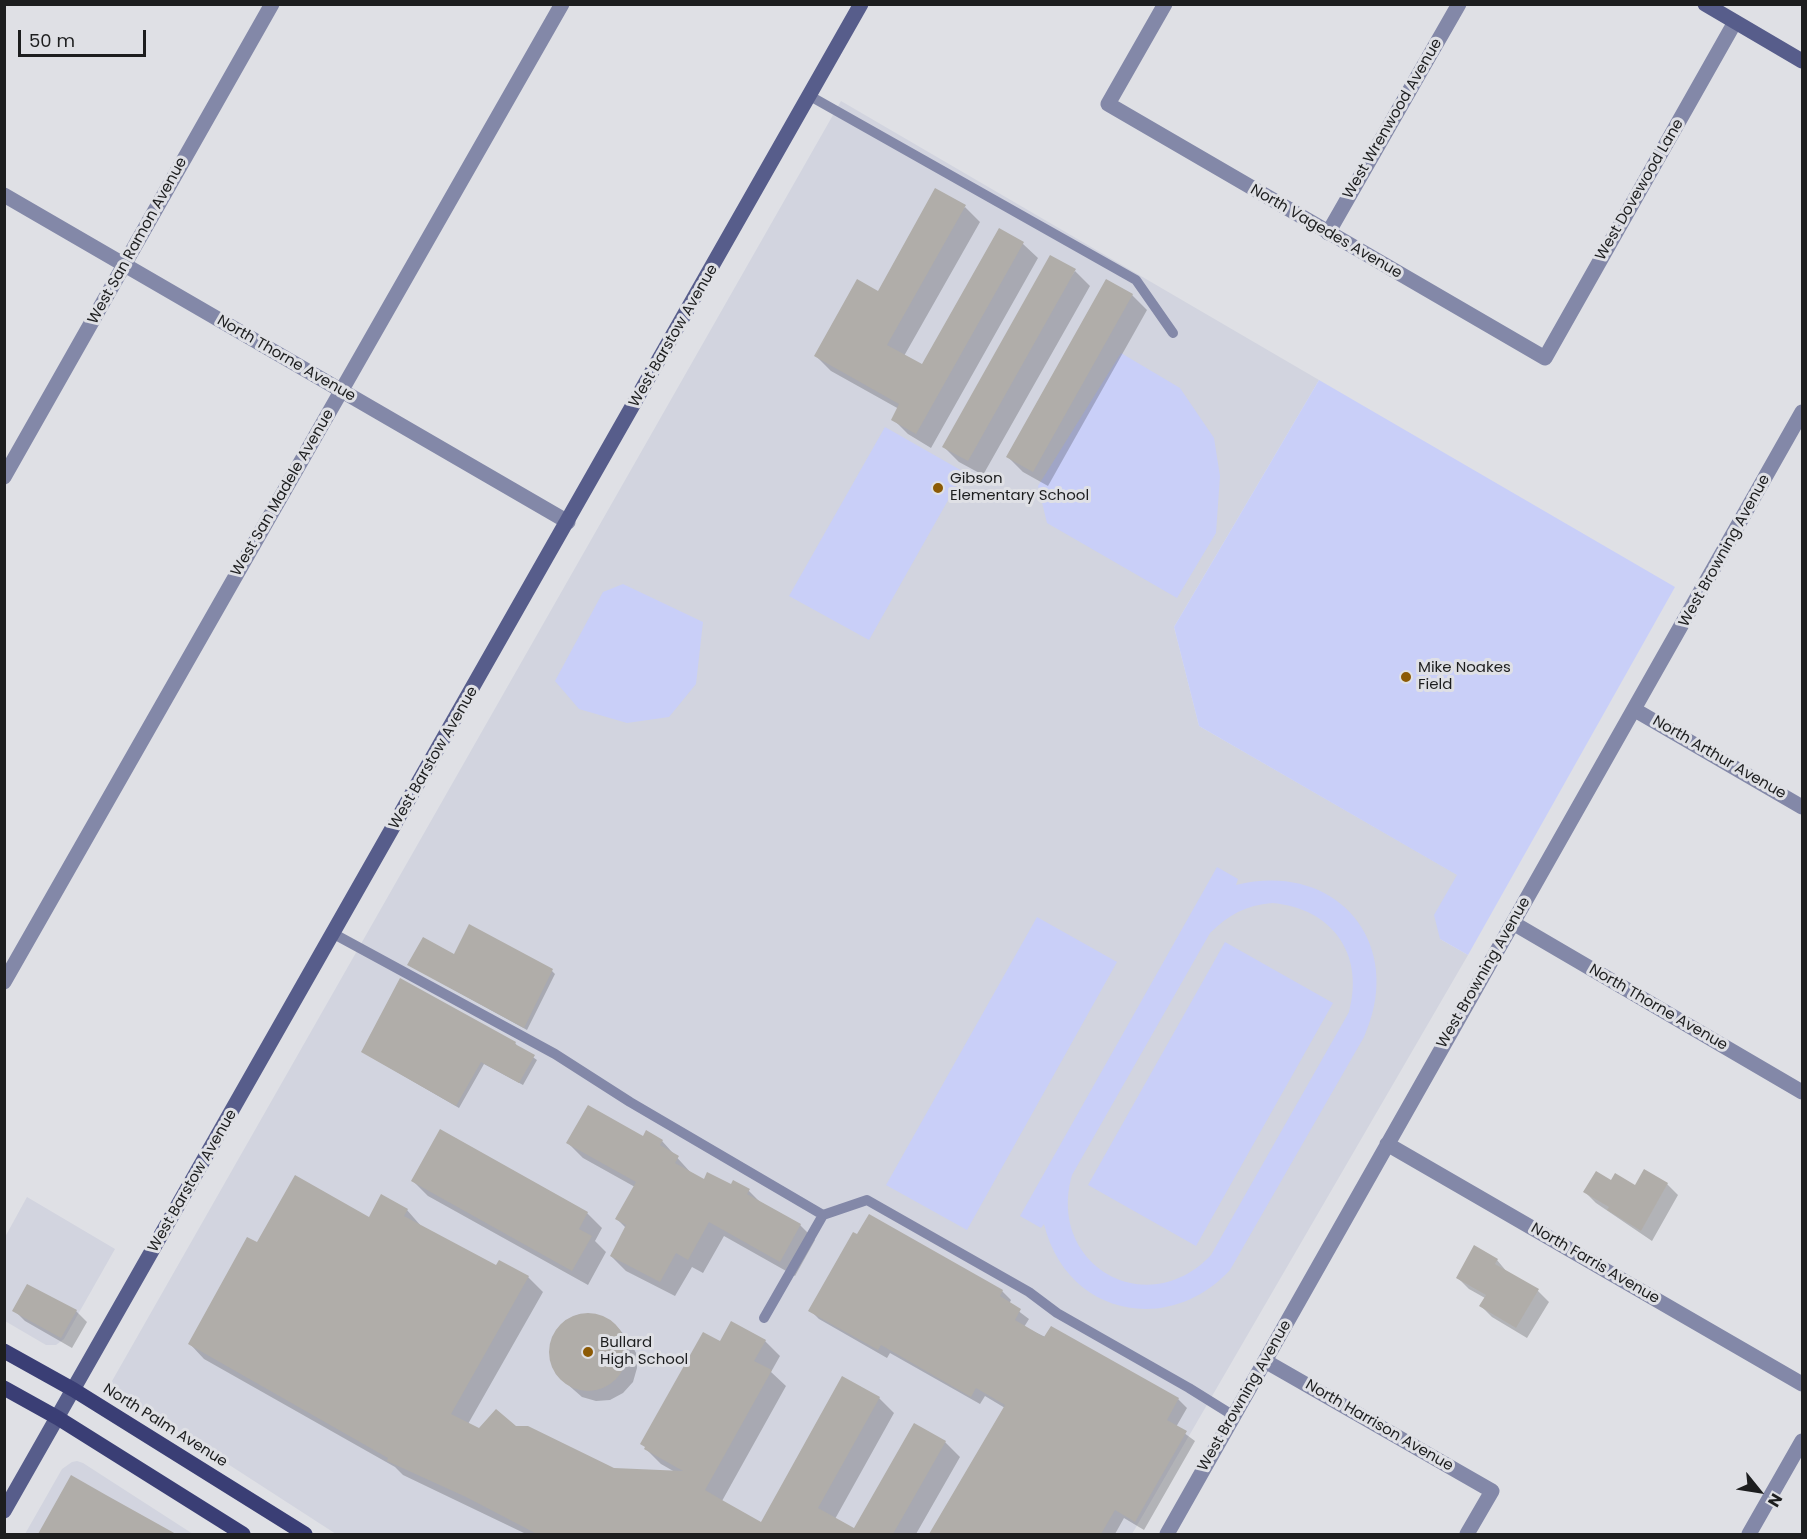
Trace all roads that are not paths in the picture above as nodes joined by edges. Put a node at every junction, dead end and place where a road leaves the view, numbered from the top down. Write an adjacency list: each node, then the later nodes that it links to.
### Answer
1 (272, 4): 12 (street, West San Ramon Avenue)
2 (562, 4): 15 (street, West San Madele Avenue)
3 (861, 4): 9 (street, West Barstow Avenue)
4 (1164, 4): 11 (street, North Vagedes Avenue)
5 (1459, 4): 11 (street, West Wrenwood Avenue)
6 (1705, 4): 7 (street)
7 (1735, 22): 8 (street); 14 (street, West Dovewood Lane)
8 (1803, 61)
9 (810, 96): 13 (lane); 18 (street, West Barstow Avenue)
10 (4, 195): 12 (street, North Thorne Avenue)
11 (1328, 233): 14 (street, North Vagedes Avenue)
12 (125, 265): 15 (street, North Thorne Avenue); 17 (street, West San Ramon Avenue)
13 (1173, 333)
14 (1545, 358)
15 (341, 390): 18 (street, North Thorne Avenue); 23 (street, West San Madele Avenue)
16 (1803, 412): 19 (street, West Browning Avenue)
17 (4, 477)
18 (567, 522): 22 (street, West Barstow Avenue)
19 (1635, 710): 20 (street, North Arthur Avenue); 21 (street, West Browning Avenue)
20 (1803, 807)
21 (1513, 923): 24 (street, North Thorne Avenue); 25 (street, West Browning Avenue)
22 (334, 934): 26 (lane); 32 (street, West Barstow Avenue)
23 (4, 982)
24 (1803, 1092)
25 (1387, 1143): 29 (street, West Browning Avenue); 30 (street, North Farris Avenue)
26 (824, 1215): 27 (lane); 33 (lane)
27 (764, 1318)
28 (4, 1351): 32 (main road, North Palm Avenue)
29 (1266, 1361): 33 (street, West Browning Avenue); 40 (street, North Harrison Avenue)
30 (1803, 1384)
31 (4, 1388): 34 (main road)
32 (74, 1390): 34 (street, West Barstow Avenue); 38 (main road, North Palm Avenue)
33 (1234, 1416): 39 (street, West Browning Avenue)
34 (58, 1418): 36 (street, West Barstow Avenue); 37 (main road)
35 (1803, 1441): 41 (street)
36 (4, 1511)
37 (243, 1534)
38 (305, 1534)
39 (1167, 1534)
40 (1467, 1534)
41 (1749, 1534)

